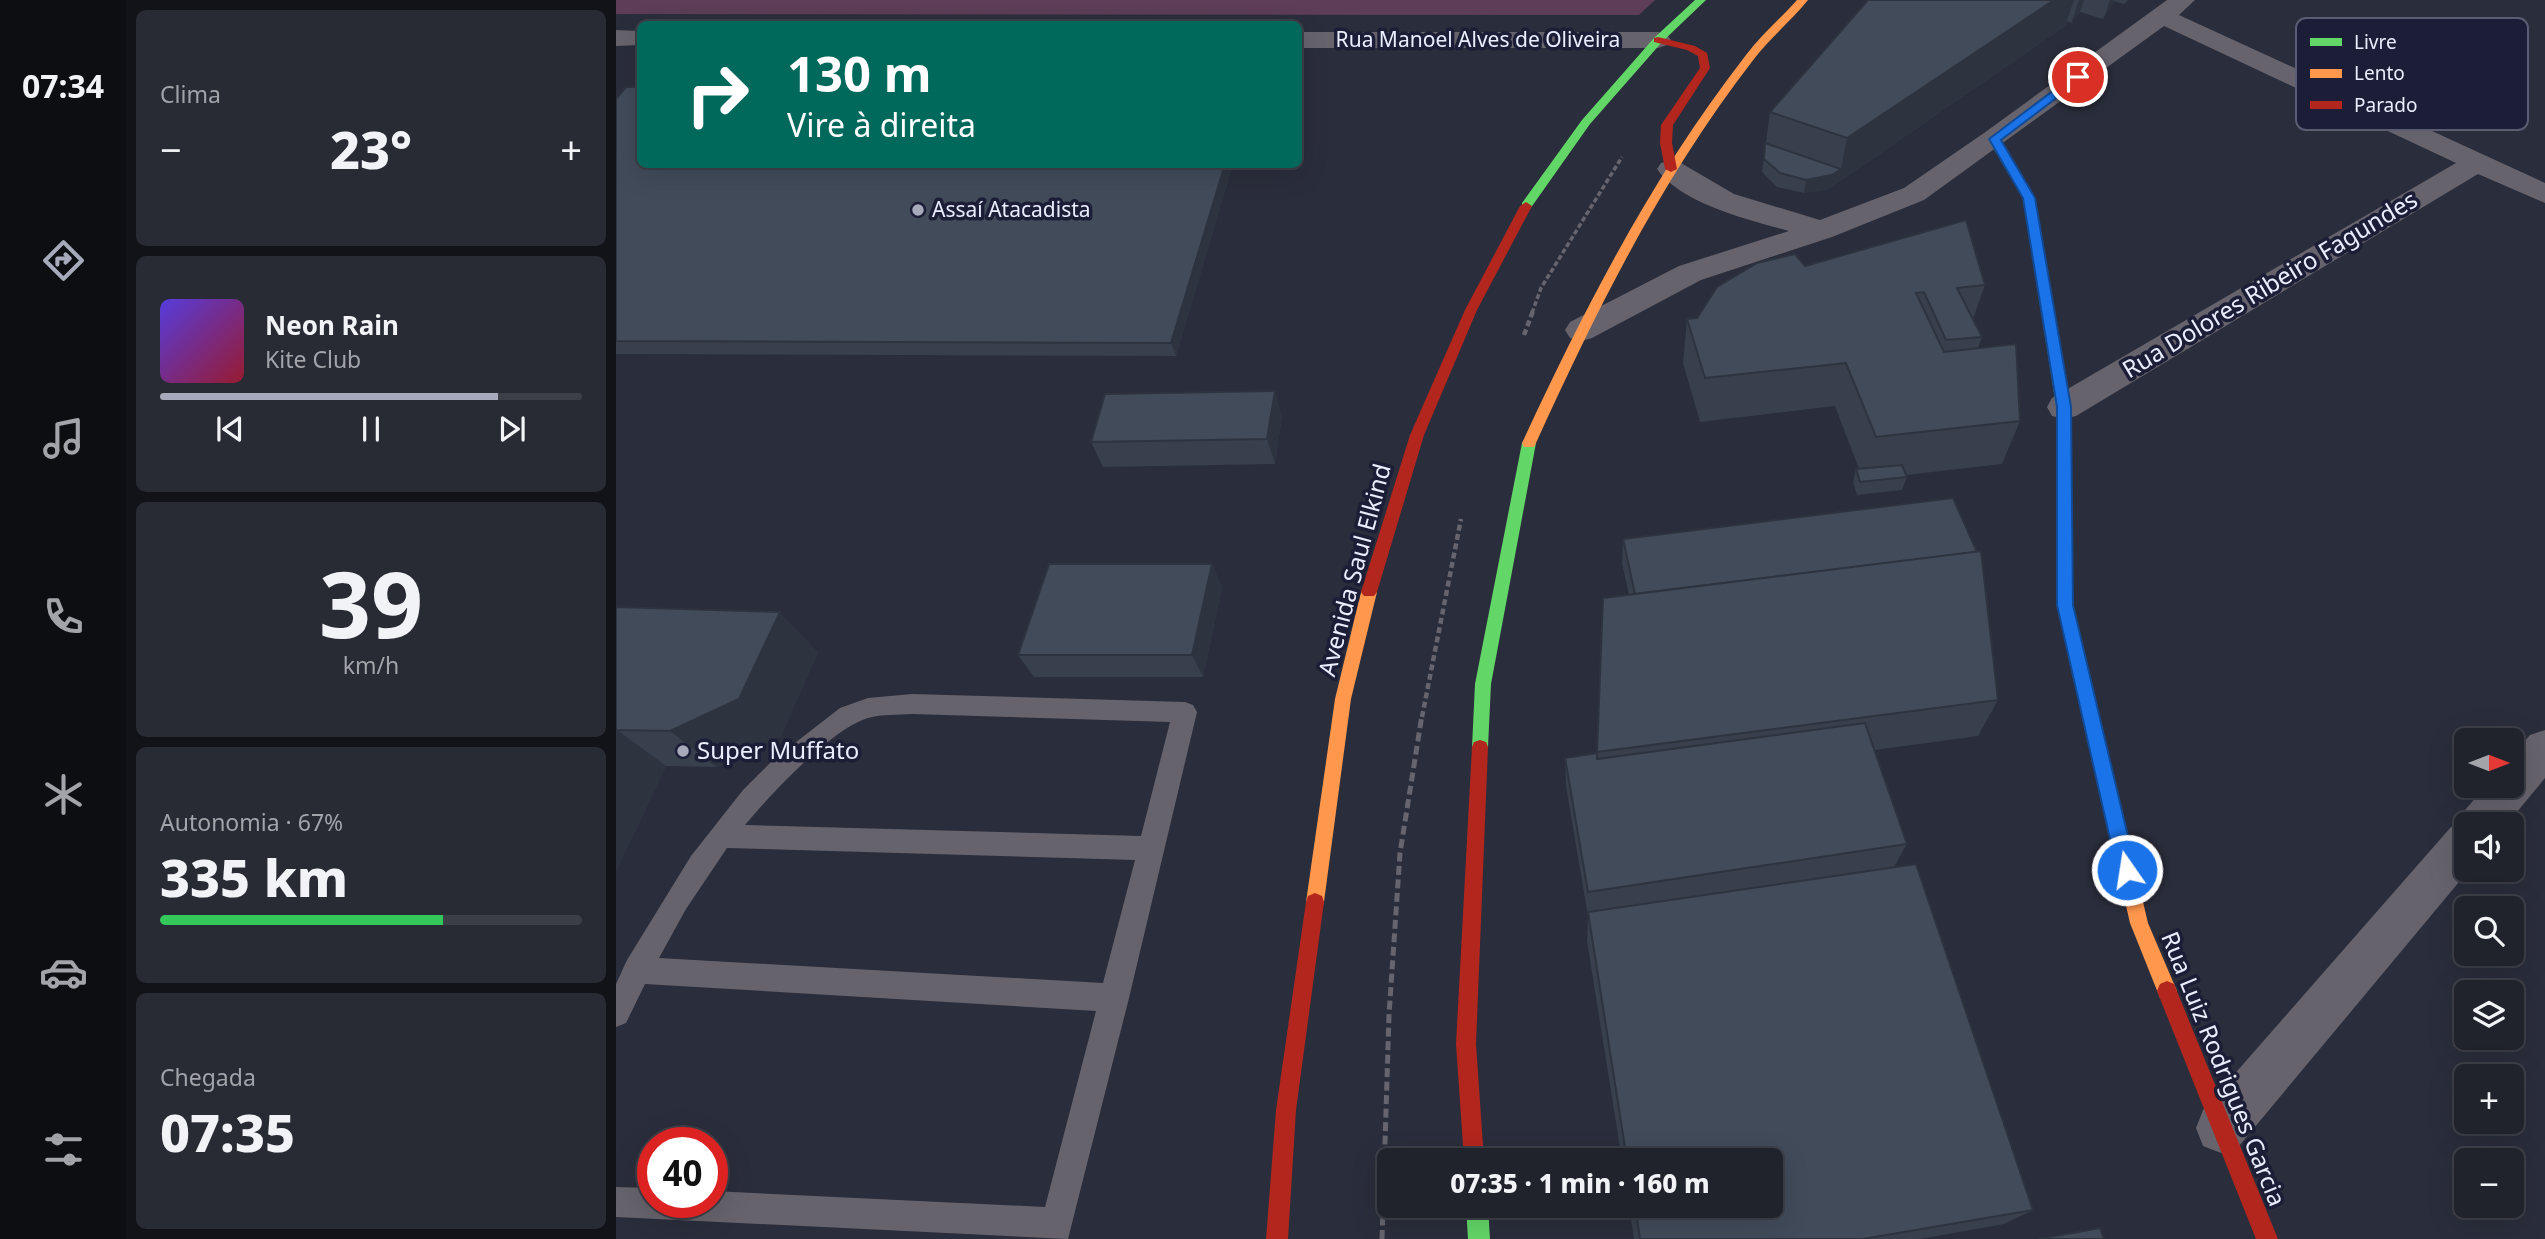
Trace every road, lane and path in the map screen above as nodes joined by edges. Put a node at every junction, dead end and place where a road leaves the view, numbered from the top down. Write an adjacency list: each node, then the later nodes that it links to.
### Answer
1 (1701, 0): 7 (main road, Avenida Saul Elkind)
2 (1803, 0): 12 (main road)
3 (2173, 8): 8 (street); 10 (street)
4 (616, 38): 5 (street)
5 (637, 38)
6 (1302, 40): 7 (street, Rua Manoel Alves de Oliveira)
7 (1658, 40): 12 (main road); 30 (main road, Avenida Saul Elkind)
8 (2296, 71)
9 (2411, 130): 11 (street)
10 (1994, 139): 14 (street); 16 (main road, Rua Luiz Rodrigues Garcia)
11 (2476, 163): 13 (street); 16 (street, Rua Dolores Ribeiro Fagundes)
12 (1671, 169): 14 (street); 15 (main road)
13 (2545, 194)
14 (1822, 230): 15 (street)
15 (1581, 330): 26 (main road)
16 (2064, 407): 25 (main road, Rua Luiz Rodrigues Garcia)
17 (2545, 748): 18 (street)
18 (2490, 812)
19 (720, 836): 20 (lane); 20 (lane); 22 (lane)
20 (1151, 848): 23 (lane)
21 (2454, 855): 25 (street)
22 (637, 970): 23 (lane); 24 (lane)
23 (1115, 998): 29 (lane)
24 (616, 1013)
25 (2221, 1128): 32 (main road, Rua Luiz Rodrigues Garcia)
26 (1473, 1148)
27 (616, 1202): 29 (lane)
28 (1478, 1218): 31 (main road)
29 (1054, 1231)
30 (1277, 1239)
31 (1479, 1239)
32 (2267, 1239)

